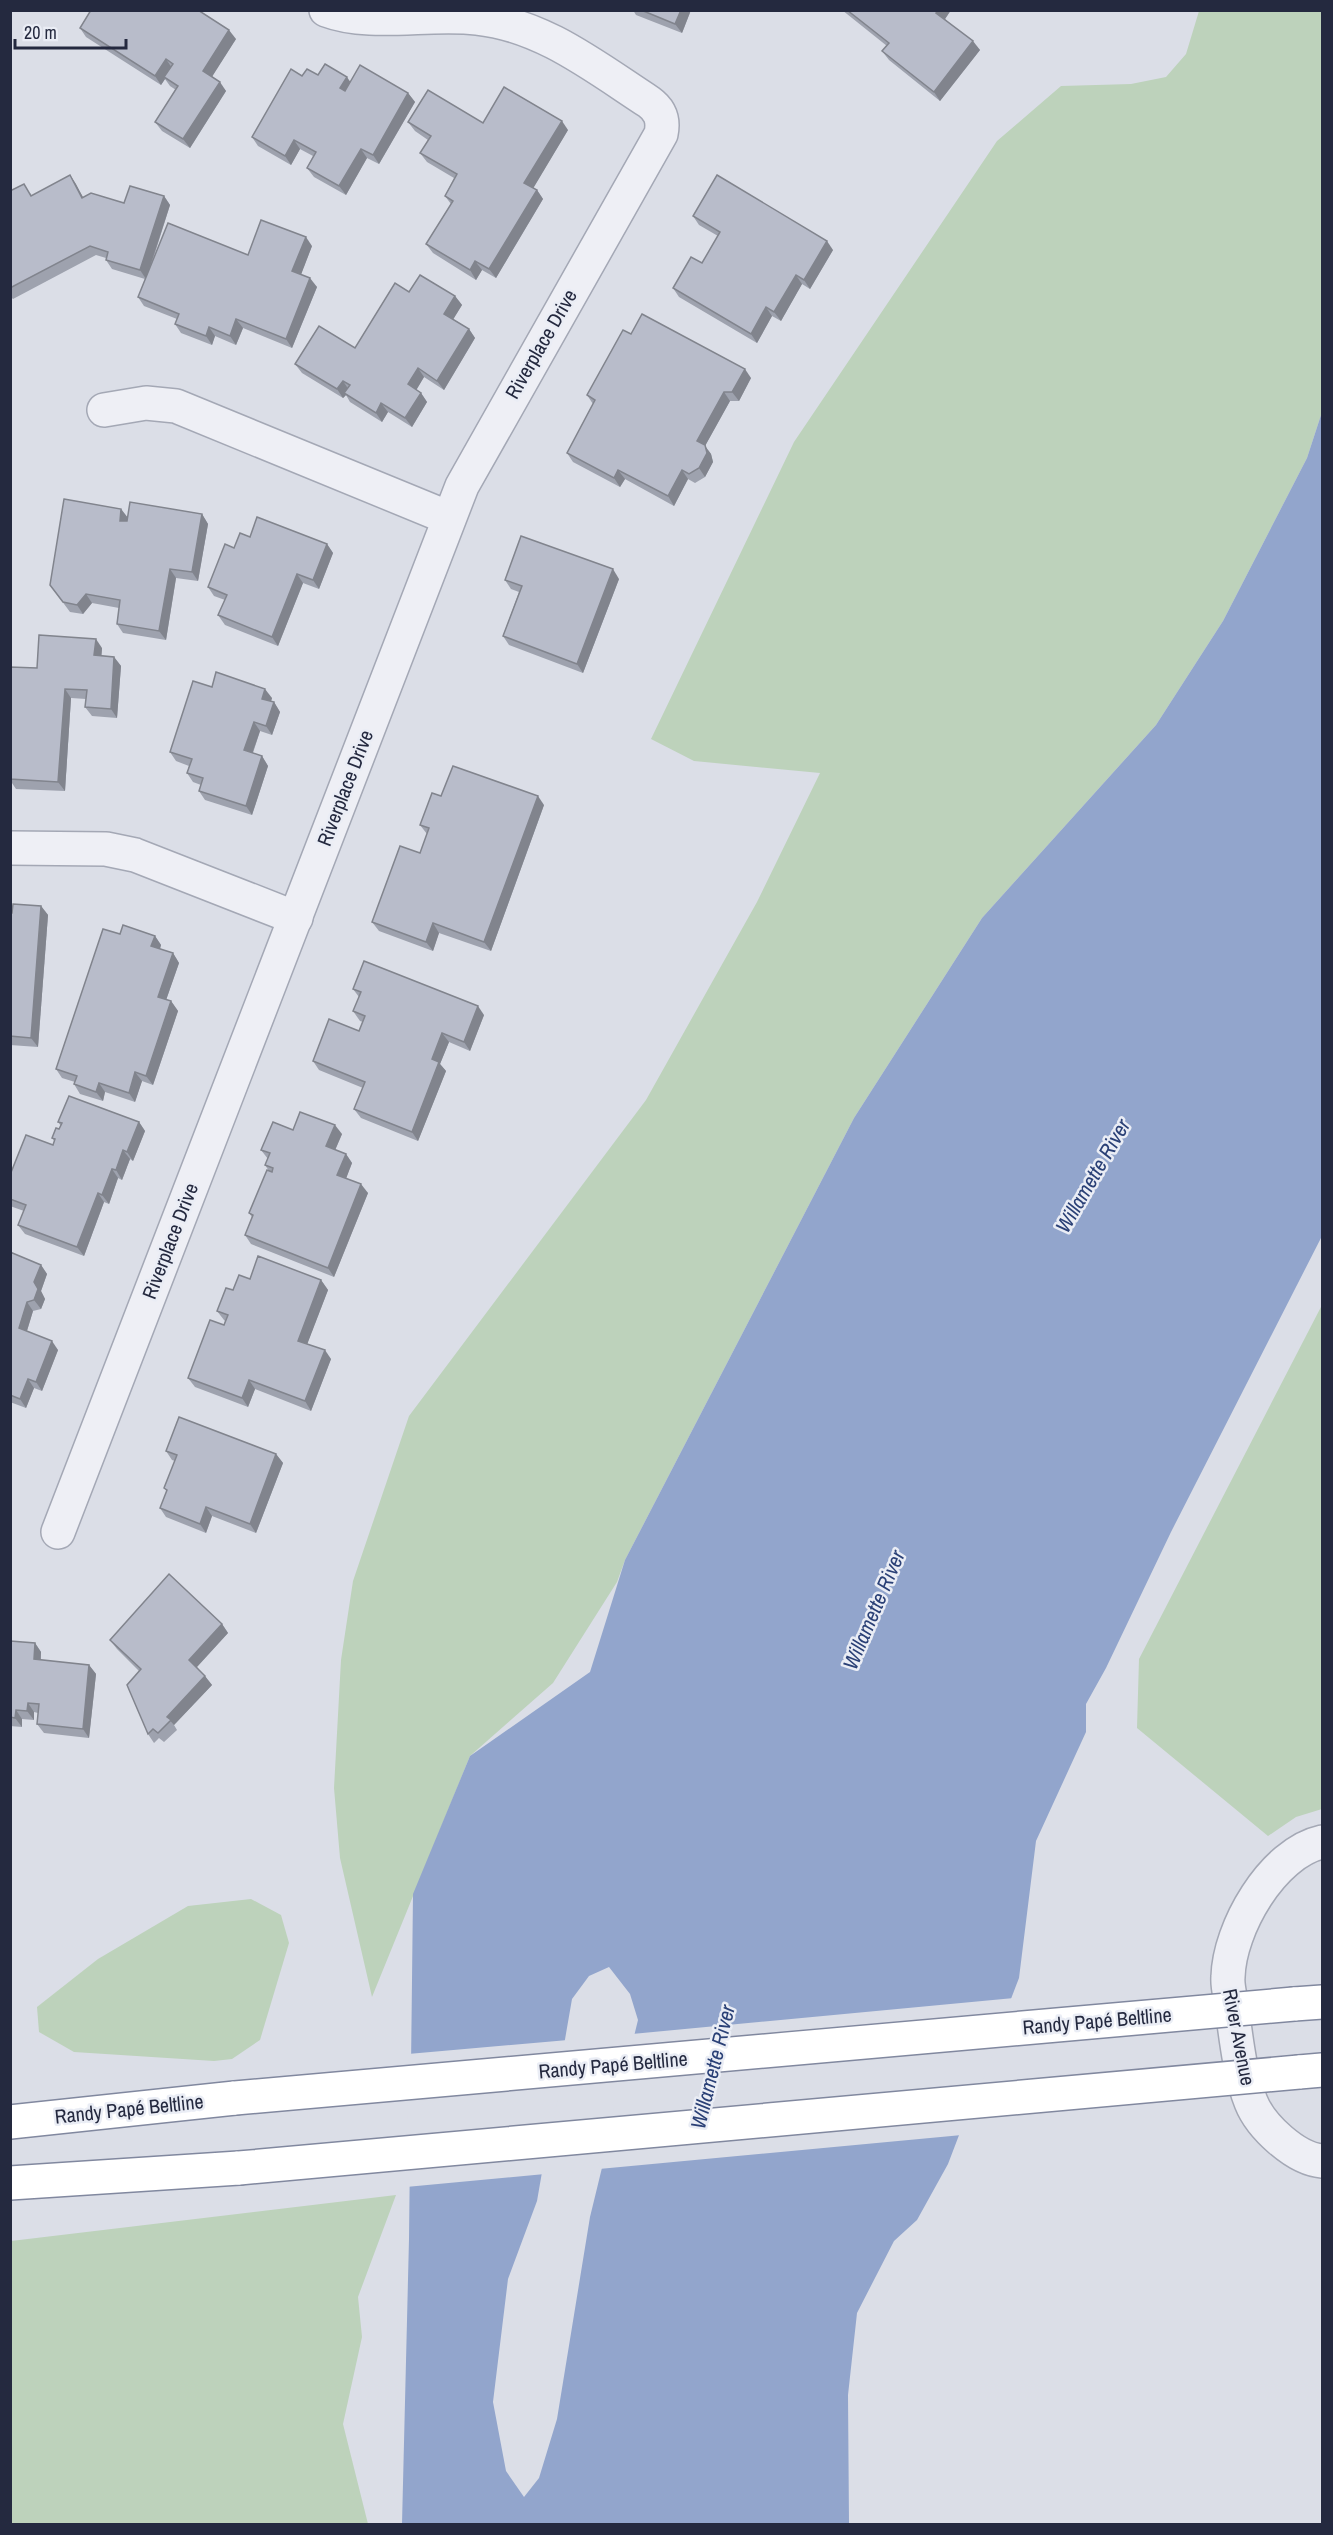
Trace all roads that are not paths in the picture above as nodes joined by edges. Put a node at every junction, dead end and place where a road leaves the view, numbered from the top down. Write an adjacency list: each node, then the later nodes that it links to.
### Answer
1 (326, 10): 3 (street, Riverplace Drive)
2 (104, 410): 3 (street)
3 (449, 518): 5 (street, Riverplace Drive)
4 (10, 848): 5 (street)
5 (296, 918): 6 (street, Riverplace Drive)
6 (58, 1532)
7 (1323, 1842): 11 (street, River Avenue)
8 (1308, 2003): 10 (highway, Randy Papé Beltline, bridge)
9 (1311, 2071): 12 (highway, bridge)
10 (10, 2122)
11 (1323, 2161)
12 (10, 2183)

